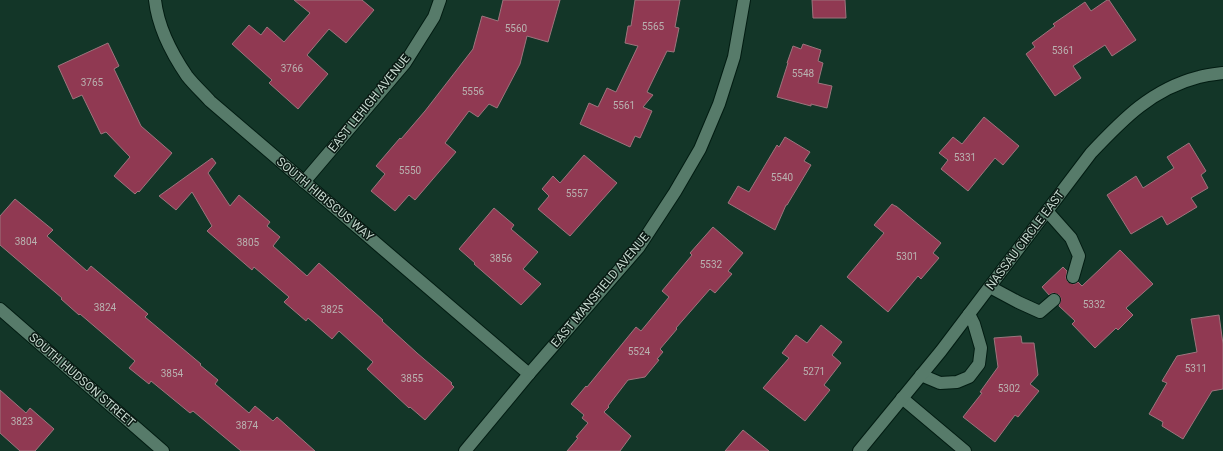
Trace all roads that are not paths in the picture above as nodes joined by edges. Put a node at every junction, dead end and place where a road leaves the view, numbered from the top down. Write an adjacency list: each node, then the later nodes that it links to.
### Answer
1 (155, 0): 5 (street, SOUTH HIBISCUS WAY)
2 (440, 0): 5 (street, EAST LEHIGH AVENUE)
3 (744, 0): 12 (street, EAST MANSFIELD AVENUE)
4 (1223, 73): 6 (street, NASSAU CIRCLE EAST)
5 (304, 182): 12 (street, SOUTH HIBISCUS WAY)
6 (1047, 210): 7 (street); 8 (street, NASSAU CIRCLE EAST)
7 (1073, 277)
8 (990, 286): 9 (street); 11 (street, NASSAU CIRCLE EAST)
9 (1054, 300)
10 (0, 310): 15 (street, SOUTH HUDSON STREET)
11 (969, 314): 13 (street, NASSAU CIRCLE EAST); 13 (street)
12 (529, 374): 16 (street, EAST MANSFIELD AVENUE)
13 (921, 375): 14 (street, NASSAU CIRCLE EAST)
14 (902, 398): 17 (street, NASSAU CIRCLE EAST); 18 (street)
15 (164, 451)
16 (465, 451)
17 (859, 451)
18 (965, 451)

